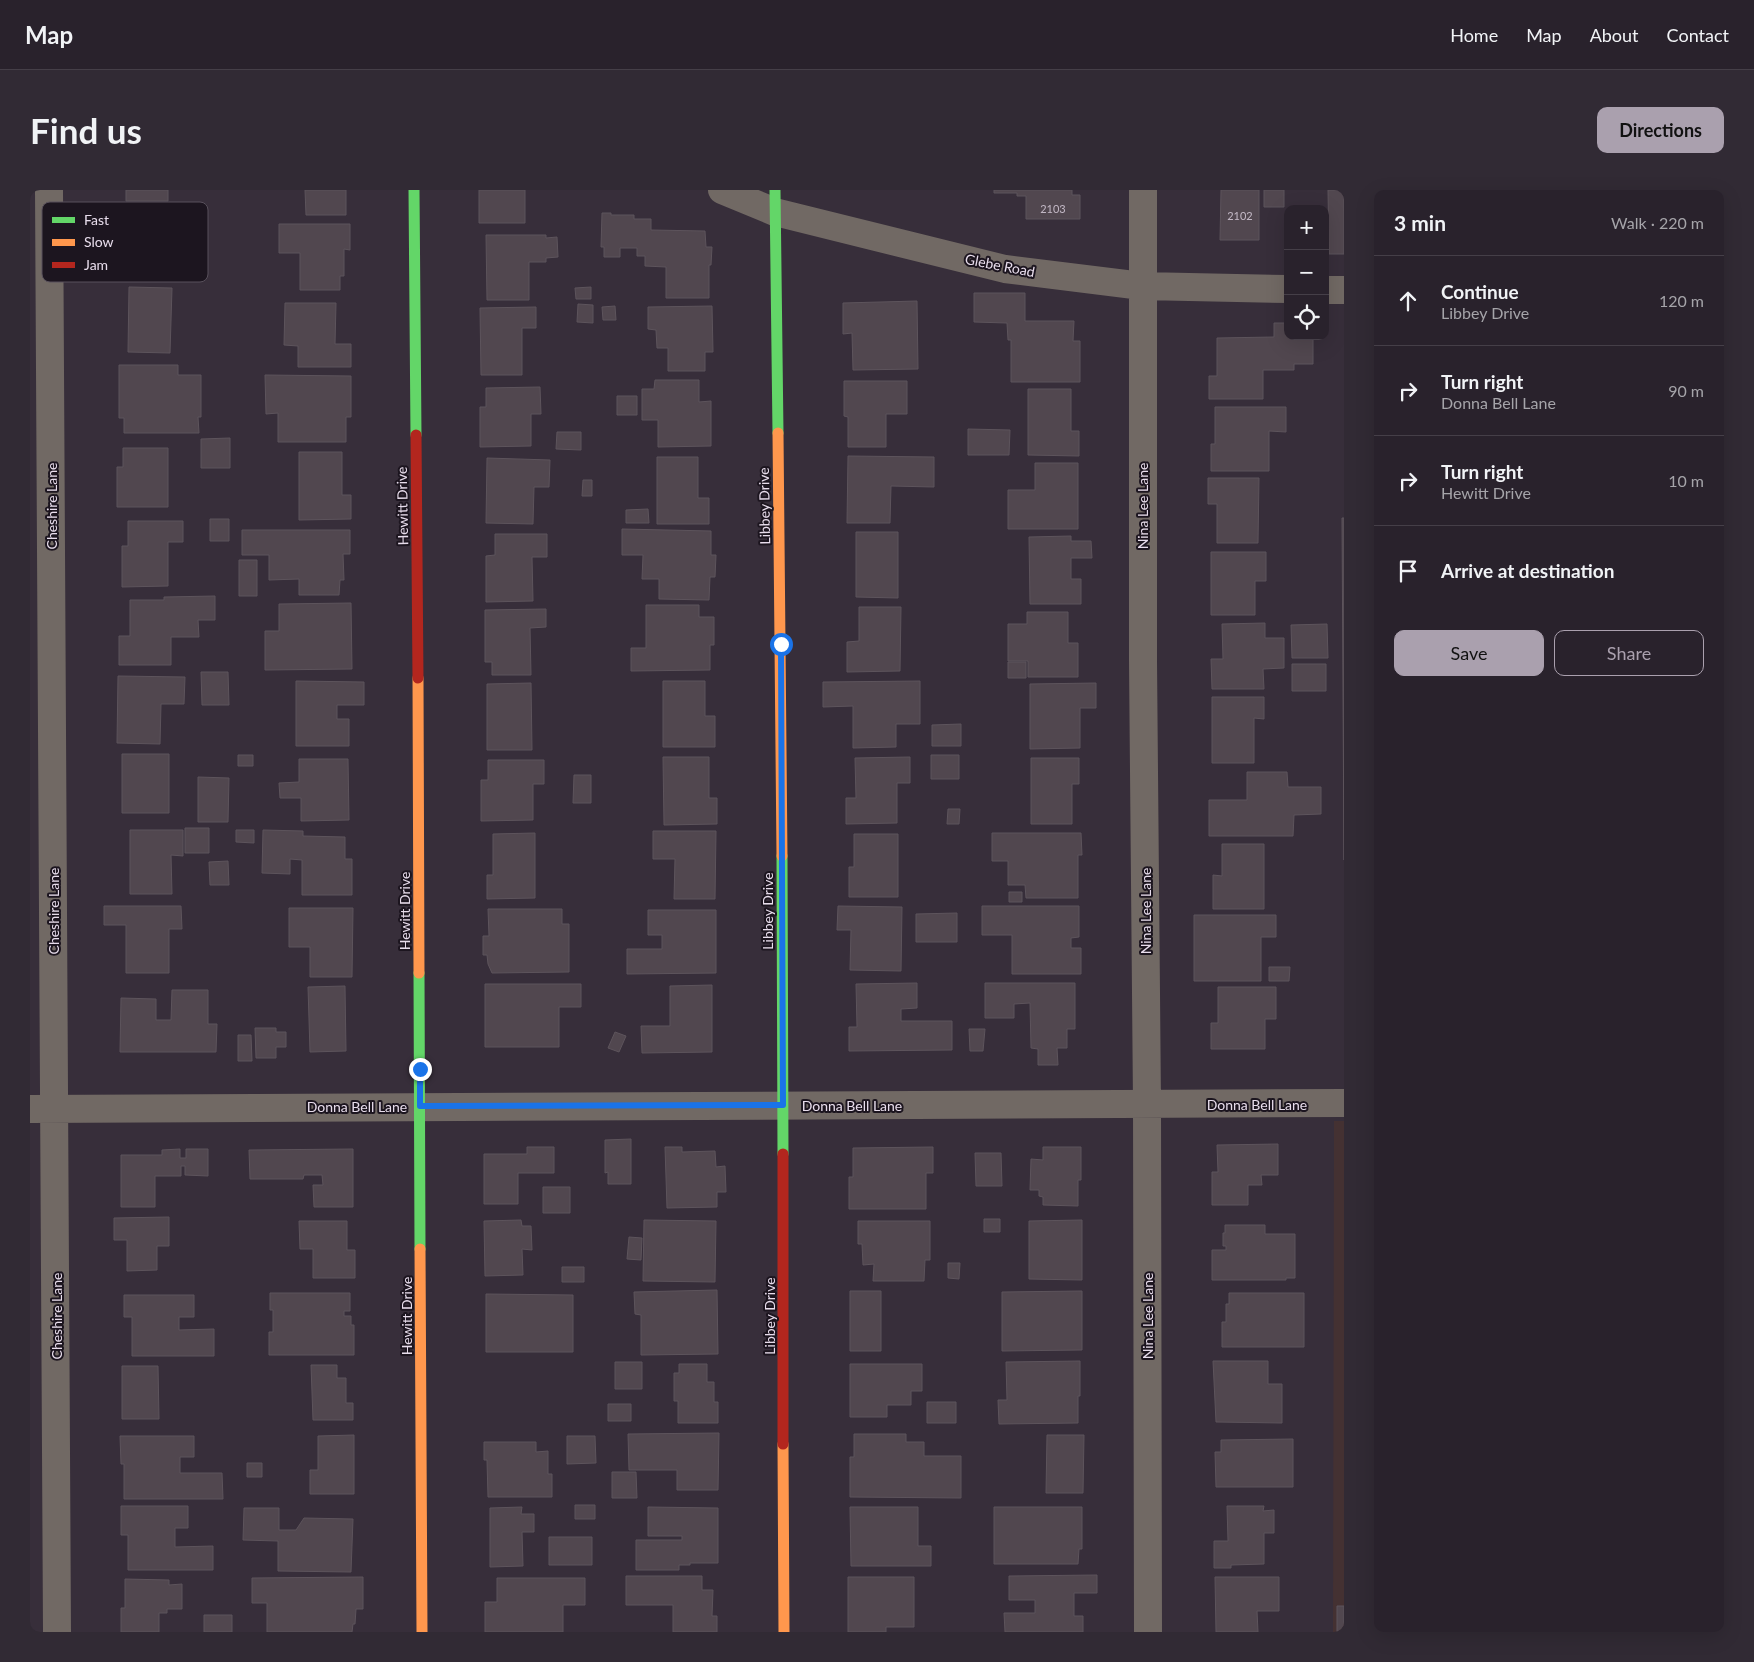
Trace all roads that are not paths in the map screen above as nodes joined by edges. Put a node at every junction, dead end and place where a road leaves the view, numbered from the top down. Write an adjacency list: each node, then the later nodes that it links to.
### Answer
1 (414, 190): 13 (street, Hewitt Drive)
2 (722, 190): 4 (street, Glebe Road)
3 (1143, 190): 6 (street, Nina Lee Lane)
4 (775, 201): 6 (street, Glebe Road); 12 (street, Libbey Drive)
5 (48, 282): 14 (street, Cheshire Lane)
6 (1142, 286): 7 (street, Glebe Road); 11 (street, Nina Lee Lane)
7 (1284, 289)
8 (1329, 290): 9 (street)
9 (1344, 290)
10 (1344, 1103): 11 (street, Donna Bell Lane)
11 (1146, 1104): 12 (street, Donna Bell Lane); 18 (street, Nina Lee Lane)
12 (783, 1105): 13 (street, Donna Bell Lane); 17 (street, Libbey Drive)
13 (420, 1106): 14 (street, Donna Bell Lane); 16 (street, Hewitt Drive)
14 (42, 1108): 15 (street, Cheshire Lane)
15 (57, 1632)
16 (422, 1632)
17 (784, 1632)
18 (1148, 1632)

